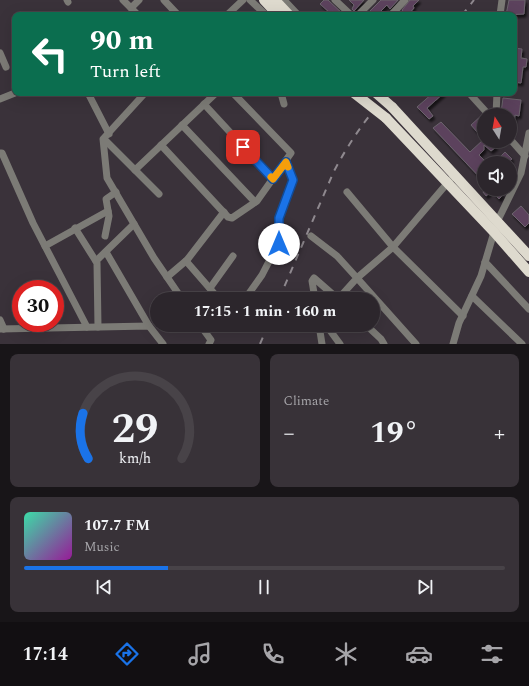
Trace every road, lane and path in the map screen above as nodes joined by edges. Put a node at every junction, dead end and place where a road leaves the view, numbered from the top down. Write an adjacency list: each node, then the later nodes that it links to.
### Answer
1 (124, 0): 12 (street)
2 (139, 0): 12 (street)
3 (164, 0): 14 (street)
4 (243, 0): 15 (street)
5 (250, 0): 11 (street)
6 (284, 0): 17 (street)
7 (335, 0): 18 (street)
8 (373, 0): 19 (street)
9 (405, 0): 20 (street)
10 (502, 0): 21 (street)
11 (268, 7): 16 (highway)
12 (131, 8): 13 (street)
13 (135, 12)
14 (175, 12)
15 (230, 12)
16 (281, 12)
17 (295, 12)
18 (348, 12)
19 (361, 12)
20 (394, 12)
21 (500, 12)
22 (0, 53): 23 (street)
23 (6, 67)
24 (12, 94): 34 (street)
25 (89, 96): 41 (street)
26 (142, 96): 41 (street)
27 (213, 96): 35 (street)
28 (236, 96): 46 (street)
29 (282, 96): 36 (street)
30 (358, 96): 51 (highway, bridge)
31 (379, 96): 51 (highway, bridge)
32 (472, 96): 37 (street)
33 (497, 96): 38 (street)
34 (0, 99)
35 (204, 104): 39 (street); 50 (street)
36 (284, 104)
37 (483, 108)
38 (496, 108)
39 (182, 125): 42 (street); 55 (street)
40 (529, 133): 45 (street)
41 (106, 136): 47 (street); 52 (street)
42 (161, 145): 47 (street); 57 (street)
43 (517, 147): 45 (street)
44 (0, 154): 63 (street)
45 (525, 156): 49 (street)
46 (286, 162): 50 (street); 77 (street)
47 (135, 170): 54 (street)
48 (529, 172): 49 (street)
49 (521, 173): 59 (street)
50 (273, 179): 55 (street)
51 (451, 179): 59 (highway); 64 (street)
52 (116, 192): 56 (street); 58 (street)
53 (347, 192): 64 (street)
54 (159, 194)
55 (256, 202): 57 (street)
56 (108, 211): 60 (street); 61 (street)
57 (224, 212): 69 (street)
58 (134, 224): 65 (street); 72 (street)
59 (496, 227): 67 (highway); 70 (street); 71 (highway)
60 (75, 228): 63 (street); 68 (street)
61 (105, 236)
62 (311, 236): 73 (street)
63 (45, 246): 86 (street)
64 (393, 247): 73 (street); 83 (street)
65 (106, 252): 68 (street); 85 (street)
66 (233, 256): 74 (street)
67 (529, 256)
68 (96, 261): 87 (street)
69 (186, 261): 72 (street); 74 (street)
70 (485, 262): 81 (street); 82 (street)
71 (529, 272)
72 (167, 277): 75 (street)
73 (358, 278): 80 (street); 98 (street)
74 (210, 288): 76 (street)
75 (177, 292)
76 (213, 292)
77 (250, 292)
78 (314, 292): 79 (street)
79 (330, 292)
80 (345, 292)
81 (472, 296): 83 (street); 100 (street)
82 (529, 309)
83 (463, 316): 99 (street)
84 (0, 320): 88 (street)
85 (149, 326): 87 (street); 93 (street)
86 (88, 327): 87 (street); 88 (street)
87 (98, 327)
88 (2, 329)
89 (205, 332): 94 (street)
90 (320, 332): 95 (street)
91 (331, 332): 96 (street)
92 (374, 332): 97 (street)
93 (163, 344)
94 (209, 344)
95 (322, 344)
96 (340, 344)
97 (384, 344)
98 (416, 344)
99 (452, 344)
100 (522, 344)

